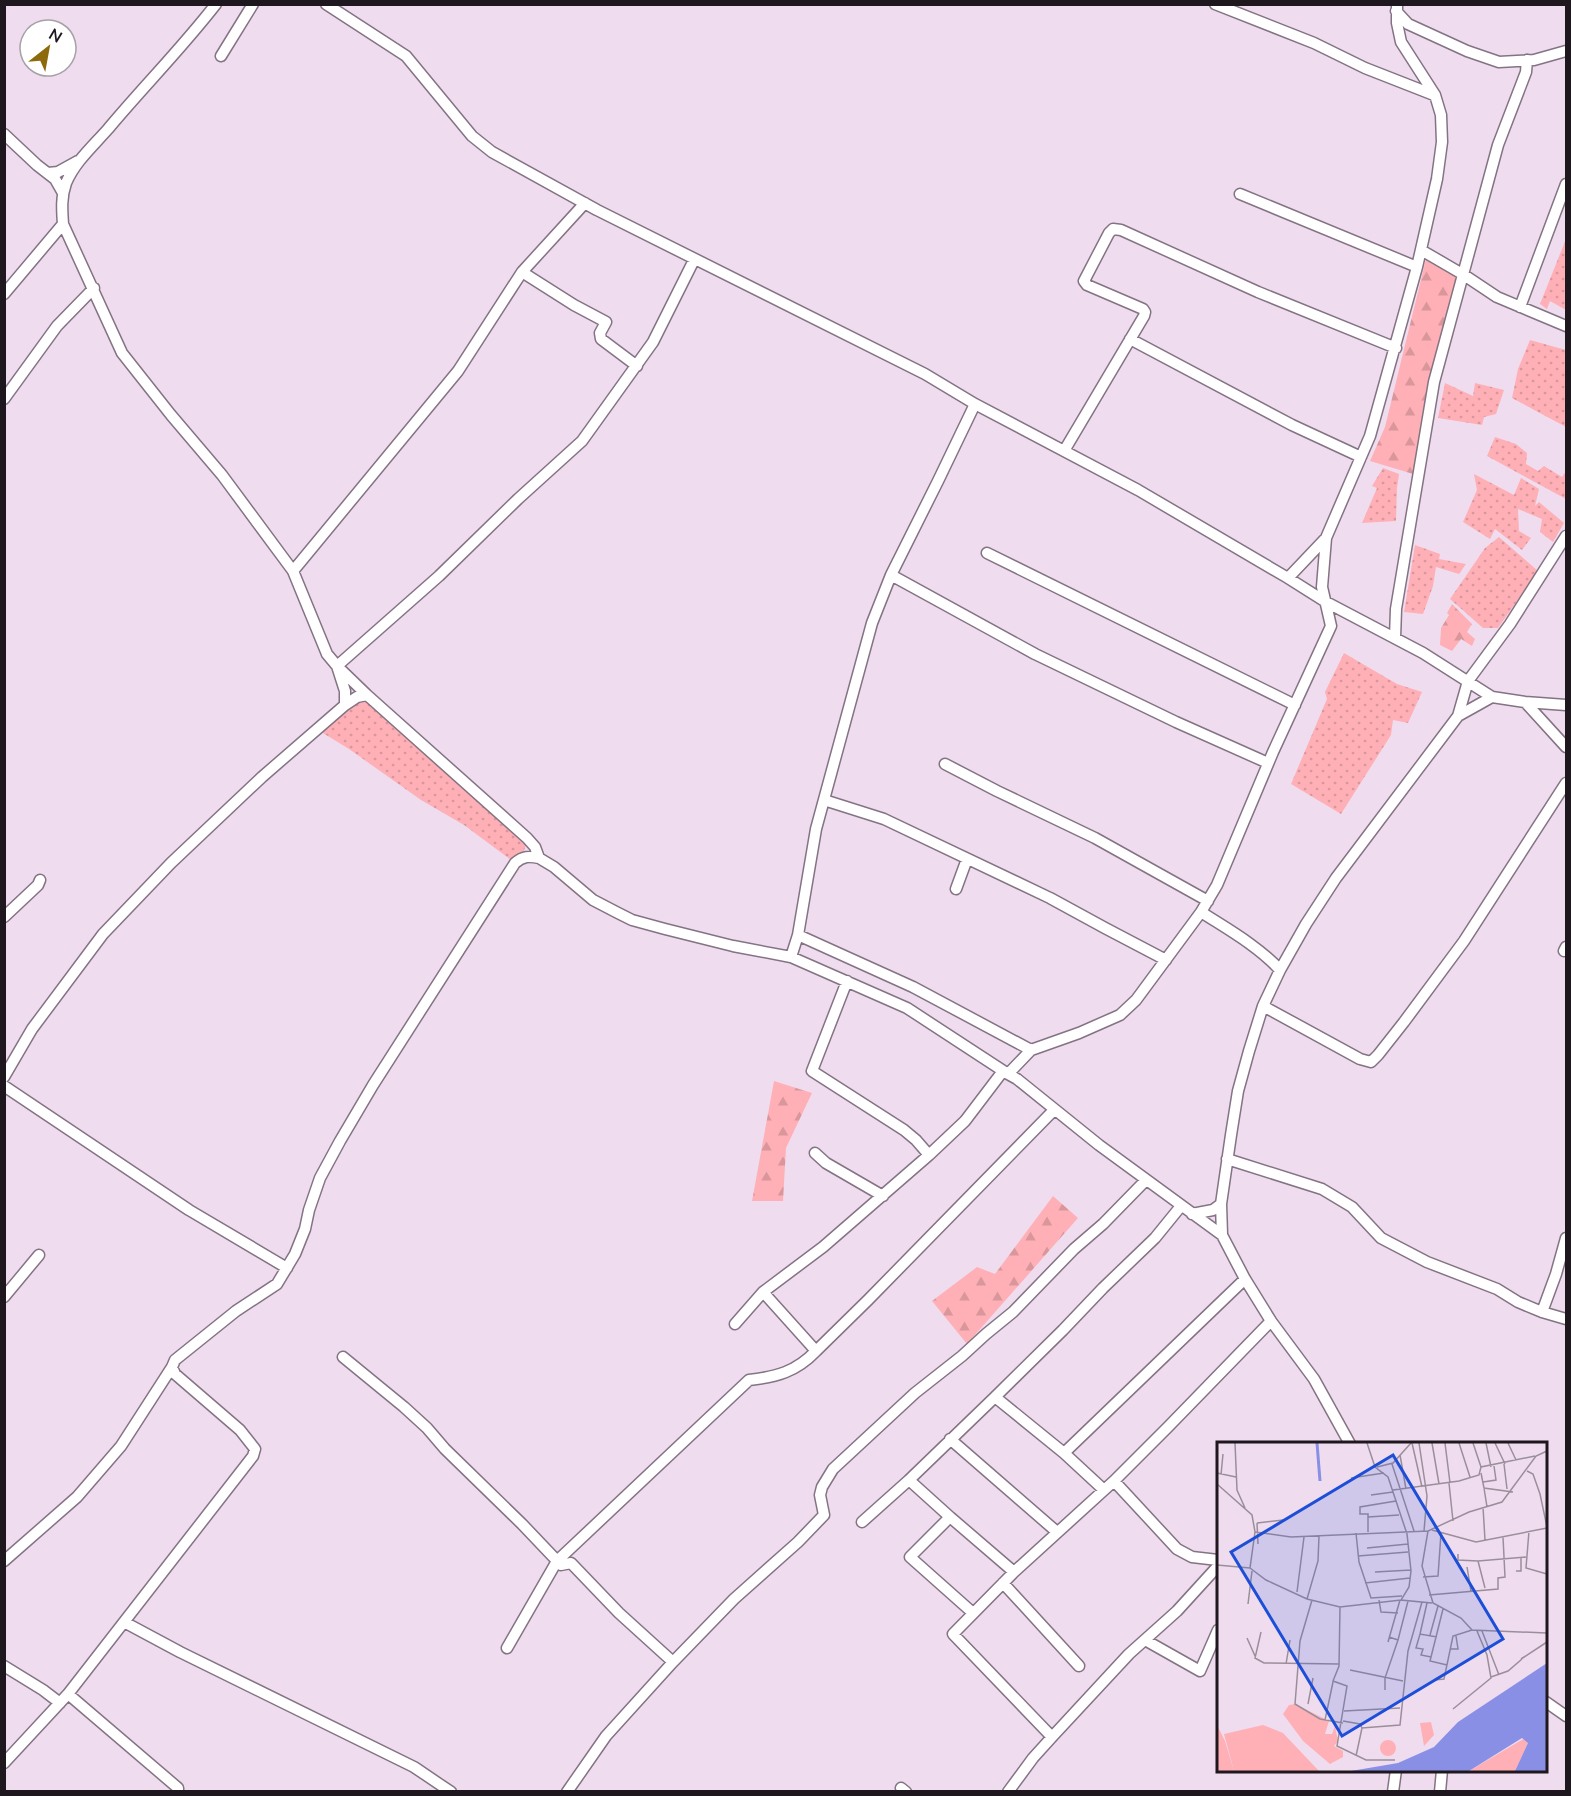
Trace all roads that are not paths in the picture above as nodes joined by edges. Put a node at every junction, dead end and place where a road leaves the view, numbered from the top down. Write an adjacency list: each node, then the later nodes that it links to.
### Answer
1 (216, 4): 11 (street)
2 (253, 4): 7 (street)
3 (326, 4): 16 (street)
4 (1215, 4): 9 (street)
5 (1396, 8): 8 (street); 9 (street)
6 (1566, 51): 8 (street)
7 (221, 56)
8 (1527, 60): 22 (street)
9 (1435, 95): 18 (street)
10 (4, 134): 12 (street)
11 (78, 161): 12 (street); 14 (street)
12 (48, 173): 14 (street)
13 (1566, 184): 25 (street)
14 (63, 193): 17 (street)
15 (1240, 194): 20 (street)
16 (585, 203): 19 (street); 21 (street)
17 (63, 224): 23 (street); 24 (street)
18 (1421, 250): 20 (street); 22 (street)
19 (694, 260): 29 (street); 31 (street)
20 (1417, 267): 28 (street)
21 (522, 272): 29 (street); 37 (street)
22 (1464, 275): 25 (street); 43 (street)
23 (94, 288): 30 (street); 37 (street)
24 (4, 294)
25 (1520, 306): 26 (street)
26 (1566, 326)
27 (1130, 339): 28 (street); 32 (street); 33 (street)
28 (1396, 348): 33 (street)
29 (637, 366): 44 (street)
30 (4, 399)
31 (975, 404): 32 (street); 38 (street)
32 (1064, 451): 39 (street)
33 (1361, 457): 35 (street)
34 (1566, 536): 45 (street)
35 (1326, 538): 39 (street); 40 (street)
36 (987, 553): 50 (street)
37 (293, 571): 44 (street)
38 (891, 575): 54 (street); 57 (street)
39 (1288, 578): 40 (street)
40 (1326, 602): 41 (street); 42 (street)
41 (1351, 615): 42 (street); 43 (street)
42 (1331, 626): 50 (street)
43 (1395, 638): 45 (street)
44 (337, 666): 46 (street); 49 (street)
45 (1468, 681): 47 (street); 52 (street)
46 (367, 695): 49 (street); 58 (street)
47 (1492, 697): 48 (street); 52 (street)
48 (1525, 702): 51 (street); 53 (street)
49 (345, 705): 75 (street)
50 (1295, 705): 54 (street)
51 (1566, 705)
52 (1458, 716): 70 (street)
53 (1566, 747)
54 (1268, 763): 64 (street)
55 (945, 764): 64 (street)
56 (1566, 783): 72 (street)
57 (824, 800): 61 (street); 67 (street)
58 (527, 838): 59 (street); 60 (street)
59 (521, 858): 60 (street); 89 (street)
60 (539, 858): 68 (street)
61 (967, 859): 63 (street); 69 (street)
62 (40, 880): 66 (street)
63 (956, 889)
64 (1208, 901): 65 (street)
65 (1201, 912): 69 (street); 70 (street)
66 (4, 917)
67 (798, 935): 68 (street); 73 (street)
68 (790, 957): 71 (street)
69 (1166, 960): 73 (street)
70 (1280, 970): 72 (street)
71 (847, 981): 74 (street); 79 (street)
72 (1263, 1006): 80 (street)
73 (1031, 1050): 74 (street)
74 (1005, 1072): 77 (street); 79 (street)
75 (4, 1077)
76 (4, 1086): 89 (street)
77 (1054, 1110): 81 (street); 97 (street)
78 (815, 1153): 82 (street)
79 (929, 1155): 82 (street)
80 (1227, 1159): 83 (street); 93 (street)
81 (1146, 1180): 84 (street); 121 (street)
82 (883, 1196): 91 (street)
83 (1221, 1204): 85 (street); 86 (street)
84 (1181, 1206): 85 (street); 100 (street)
85 (1192, 1214): 86 (street)
86 (1222, 1235): 90 (street)
87 (1566, 1238): 93 (street)
88 (39, 1255): 92 (street)
89 (287, 1268): 99 (street)
90 (1245, 1279): 95 (street); 103 (street)
91 (763, 1292): 96 (street); 97 (street)
92 (4, 1297)
93 (1542, 1312): 94 (street)
94 (1566, 1319)
95 (1271, 1321): 102 (street); 105 (street)
96 (735, 1324)
97 (816, 1351): 112 (street)
98 (343, 1357): 112 (street)
99 (172, 1367): 111 (street); 117 (street)
100 (995, 1397): 101 (street); 103 (street)
101 (950, 1439): 104 (street); 109 (street)
102 (1349, 1442)
103 (1064, 1453): 106 (street)
104 (909, 1480): 107 (street); 108 (street)
105 (1114, 1481): 106 (street); 110 (street)
106 (1104, 1490): 109 (street)
107 (950, 1517): 114 (street); 116 (street)
108 (862, 1522)
109 (1057, 1532): 114 (street)
110 (1217, 1560)
111 (4, 1561)
112 (557, 1561): 120 (street); 121 (street)
113 (1217, 1567): 119 (street)
114 (1014, 1572): 115 (street)
115 (1003, 1583): 116 (street); 123 (street)
116 (973, 1613): 128 (street)
117 (124, 1622): 124 (street); 133 (street)
118 (1217, 1632): 119 (street)
119 (1146, 1640): 128 (street)
120 (507, 1648)
121 (674, 1662): 134 (street)
122 (4, 1666): 125 (street)
123 (1079, 1666)
124 (68, 1694): 125 (street); 132 (street)
125 (60, 1703): 129 (street)
126 (1547, 1703): 127 (street)
127 (1566, 1716)
128 (1052, 1737): 135 (street)
129 (4, 1763)
130 (1396, 1772): 136 (street)
131 (1442, 1772): 137 (street)
132 (177, 1791)
133 (451, 1791)
134 (567, 1791)
135 (1008, 1791)
136 (1393, 1791)
137 (1440, 1791)

